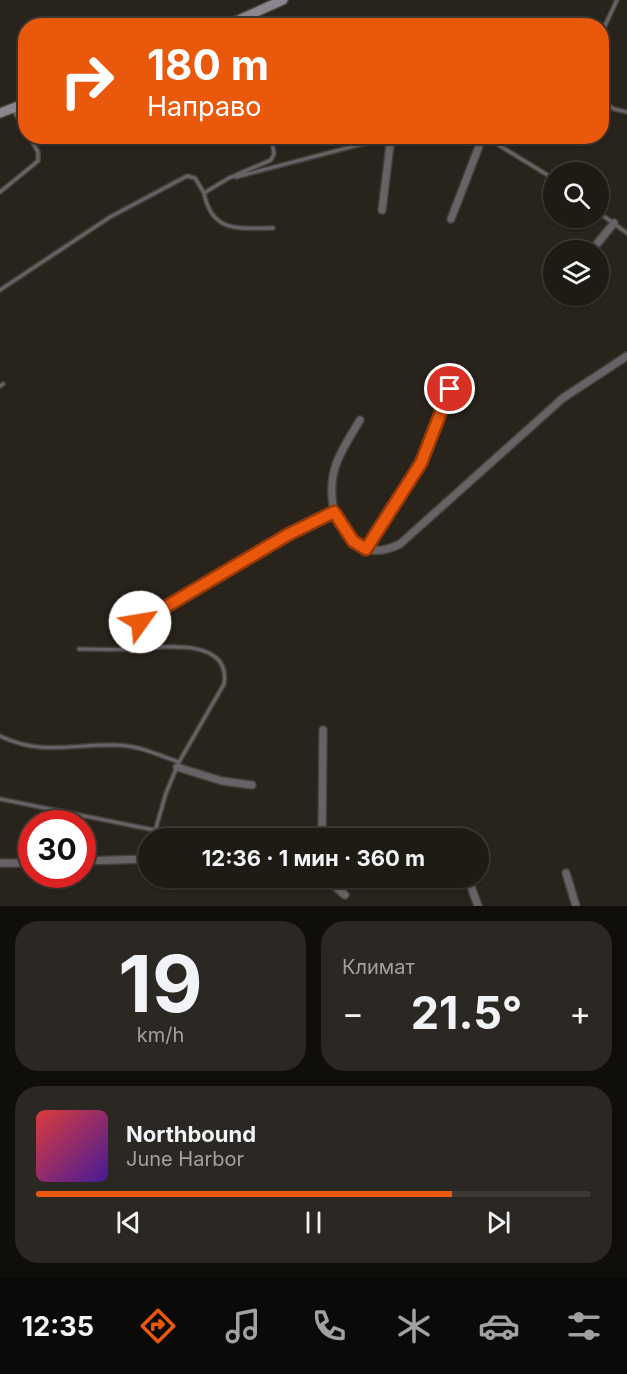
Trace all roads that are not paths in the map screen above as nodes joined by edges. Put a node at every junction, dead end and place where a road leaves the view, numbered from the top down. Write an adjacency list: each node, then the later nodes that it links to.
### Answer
1 (283, 0): 3 (street)
2 (617, 0): 4 (lane)
3 (243, 18)
4 (609, 18)
5 (18, 106): 7 (street)
6 (609, 106): 8 (lane)
7 (12, 109): 9 (street); 10 (lane)
8 (627, 112)
9 (0, 113)
10 (18, 118)
11 (34, 144): 19 (lane)
12 (272, 144): 18 (lane)
13 (363, 144): 18 (lane)
14 (390, 144): 21 (street)
15 (480, 144): 22 (street)
16 (499, 144): 17 (lane)
17 (543, 171)
18 (229, 178): 20 (lane)
19 (0, 192)
20 (204, 193): 25 (lane); 28 (lane)
21 (382, 210)
22 (451, 219)
23 (609, 220): 24 (lane)
24 (614, 223): 26 (lane); 27 (street)
25 (273, 228)
26 (627, 233)
27 (600, 240)
28 (0, 290)
29 (627, 356): 33 (street)
30 (450, 389): 33 (street)
31 (360, 420): 32 (street)
32 (334, 512): 33 (street); 35 (street)
33 (366, 549)
34 (79, 649): 35 (lane)
35 (131, 649): 38 (lane)
36 (323, 730): 43 (street)
37 (0, 735): 38 (lane)
38 (178, 764): 39 (street); 42 (lane)
39 (252, 785)
40 (0, 799): 41 (lane)
41 (145, 828)
42 (156, 828)
43 (322, 828)
44 (138, 859): 45 (street)
45 (96, 861)
46 (0, 863): 47 (street)
47 (18, 863)
48 (567, 873): 53 (street)
49 (337, 888): 51 (street)
50 (472, 888): 52 (street)
51 (345, 895)
52 (478, 906)
53 (576, 906)

